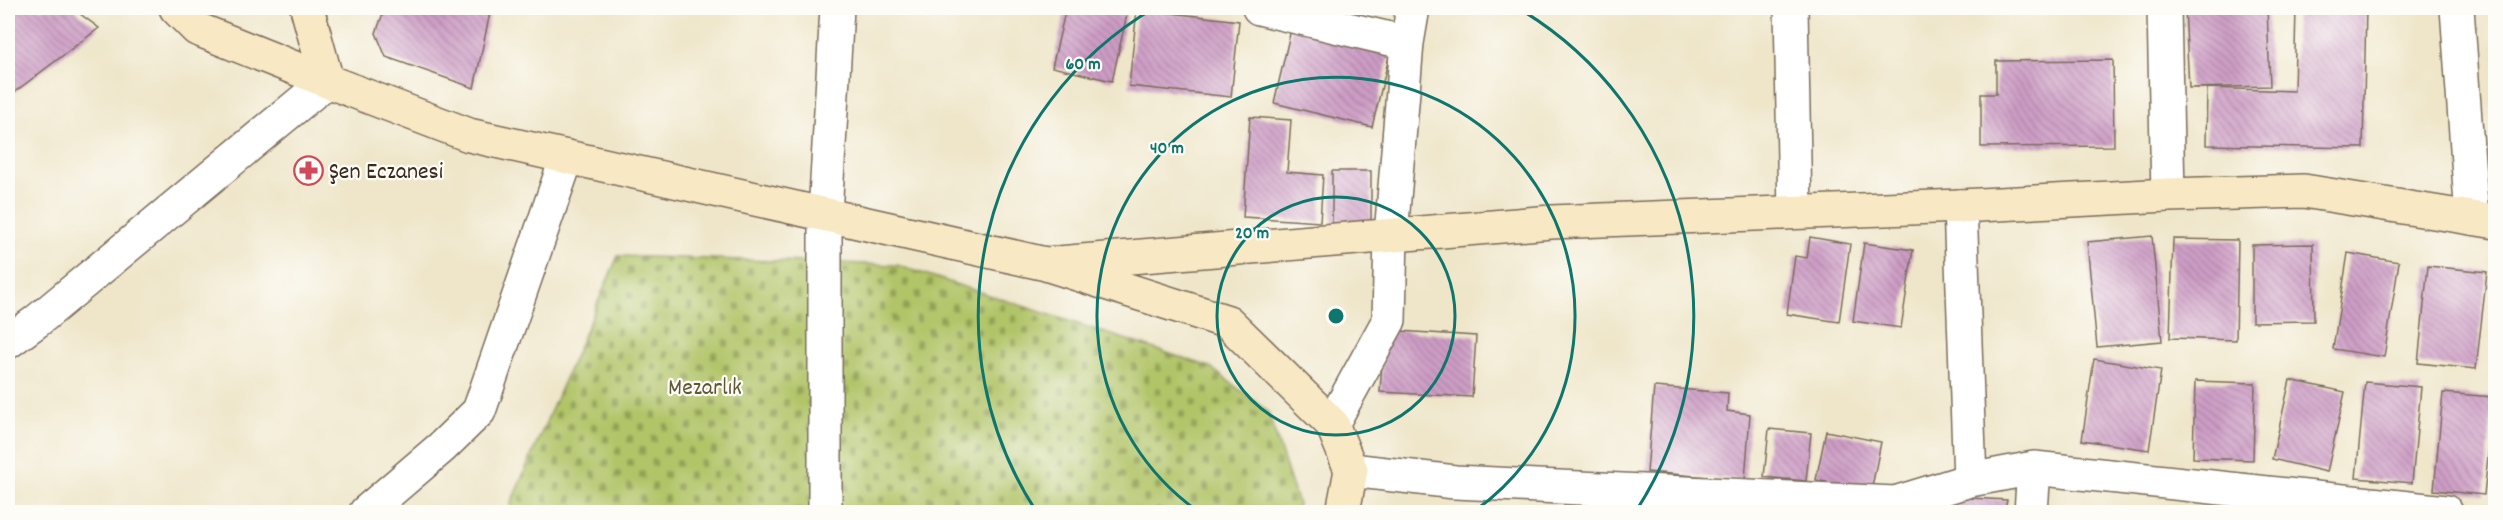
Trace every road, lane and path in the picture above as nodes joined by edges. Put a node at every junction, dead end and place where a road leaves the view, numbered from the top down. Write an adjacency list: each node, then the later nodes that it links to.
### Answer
1 (176, 8): 10 (street)
2 (307, 8): 10 (street)
3 (837, 8): 15 (street)
4 (1258, 8): 9 (street)
5 (1413, 8): 9 (street)
6 (1791, 8): 14 (street)
7 (2164, 8): 12 (street)
8 (2457, 8): 16 (street)
9 (1407, 43): 17 (street)
10 (327, 81): 11 (street); 19 (street)
11 (567, 157): 15 (street); 24 (street)
12 (2168, 195): 13 (street); 16 (street)
13 (1960, 206): 14 (street); 23 (street)
14 (1795, 212): 17 (street)
15 (825, 214): 18 (street); 25 (street)
16 (2484, 220)
17 (1391, 235): 18 (street); 20 (street)
18 (1047, 264): 20 (street)
19 (8, 342)
20 (1332, 424): 22 (street)
21 (2034, 468): 23 (street); 27 (street); 28 (street)
22 (1351, 470): 23 (street); 26 (street)
23 (1970, 480)
24 (366, 513)
25 (825, 513)
26 (1342, 513)
27 (2031, 513)
28 (2446, 513)

